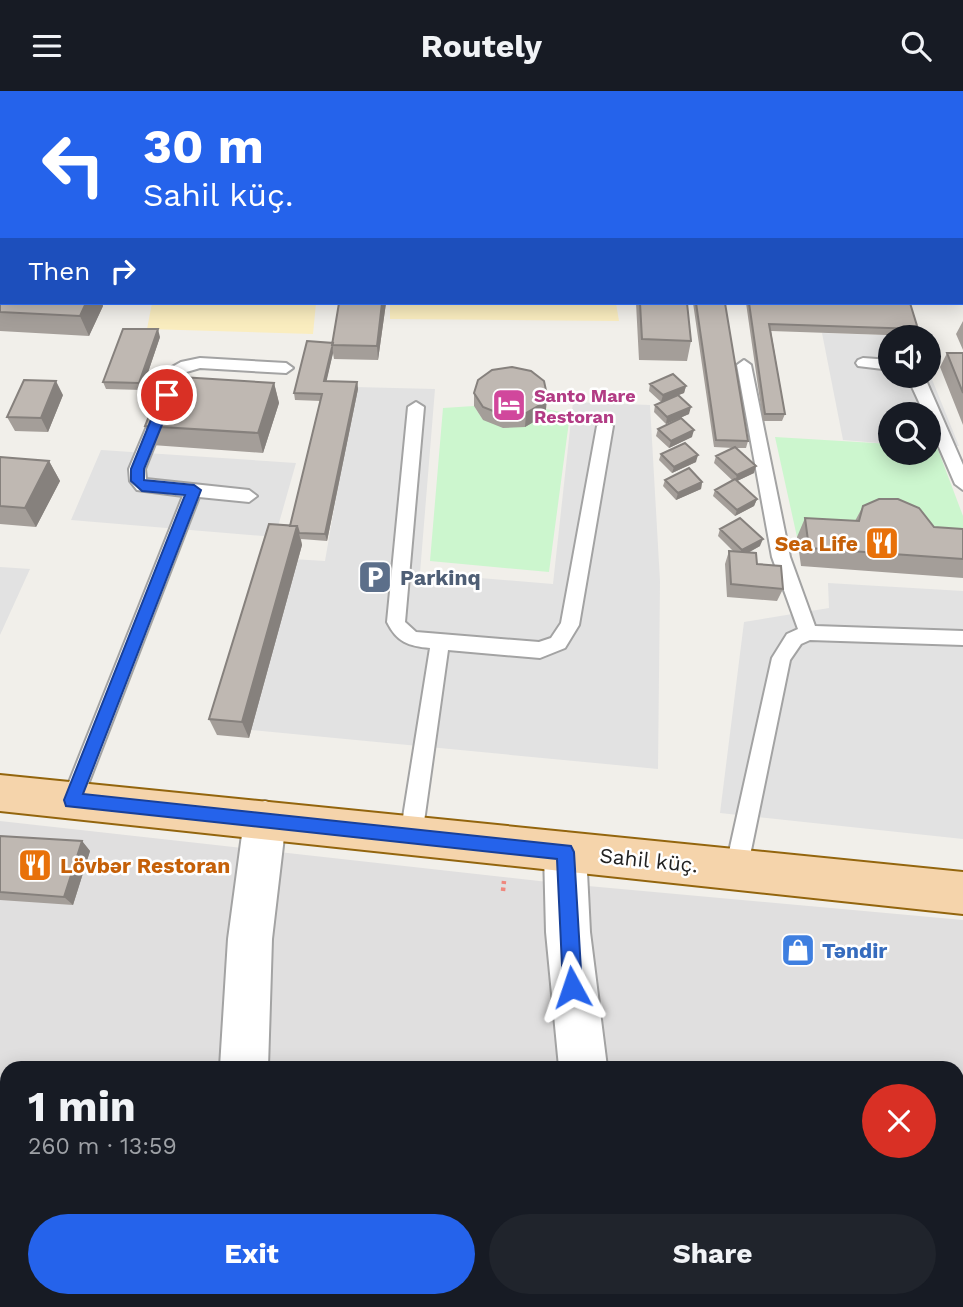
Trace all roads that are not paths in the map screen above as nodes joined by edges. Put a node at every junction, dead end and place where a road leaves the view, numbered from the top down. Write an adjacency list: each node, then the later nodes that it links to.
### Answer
1 (863, 363): 2 (lane)
2 (878, 364)
3 (744, 365): 11 (lane)
4 (286, 368): 9 (lane)
5 (921, 388): 8 (lane)
6 (416, 407): 13 (lane)
7 (605, 426): 13 (lane)
8 (963, 484)
9 (194, 490): 10 (lane); 15 (lane)
10 (249, 496)
11 (809, 633): 12 (lane); 19 (lane)
12 (963, 638)
13 (440, 642): 17 (lane)
14 (0, 793): 15 (main road, Sahil küç.)
15 (72, 800): 16 (main road, Sahil küç.)
16 (265, 820): 17 (main road, Sahil küç.); 21 (street)
17 (411, 836): 18 (main road, Sahil küç.)
18 (565, 852): 19 (main road, Sahil küç.); 22 (street)
19 (736, 870): 20 (main road, Sahil küç.)
20 (963, 893)
21 (244, 1061)
22 (582, 1061)

